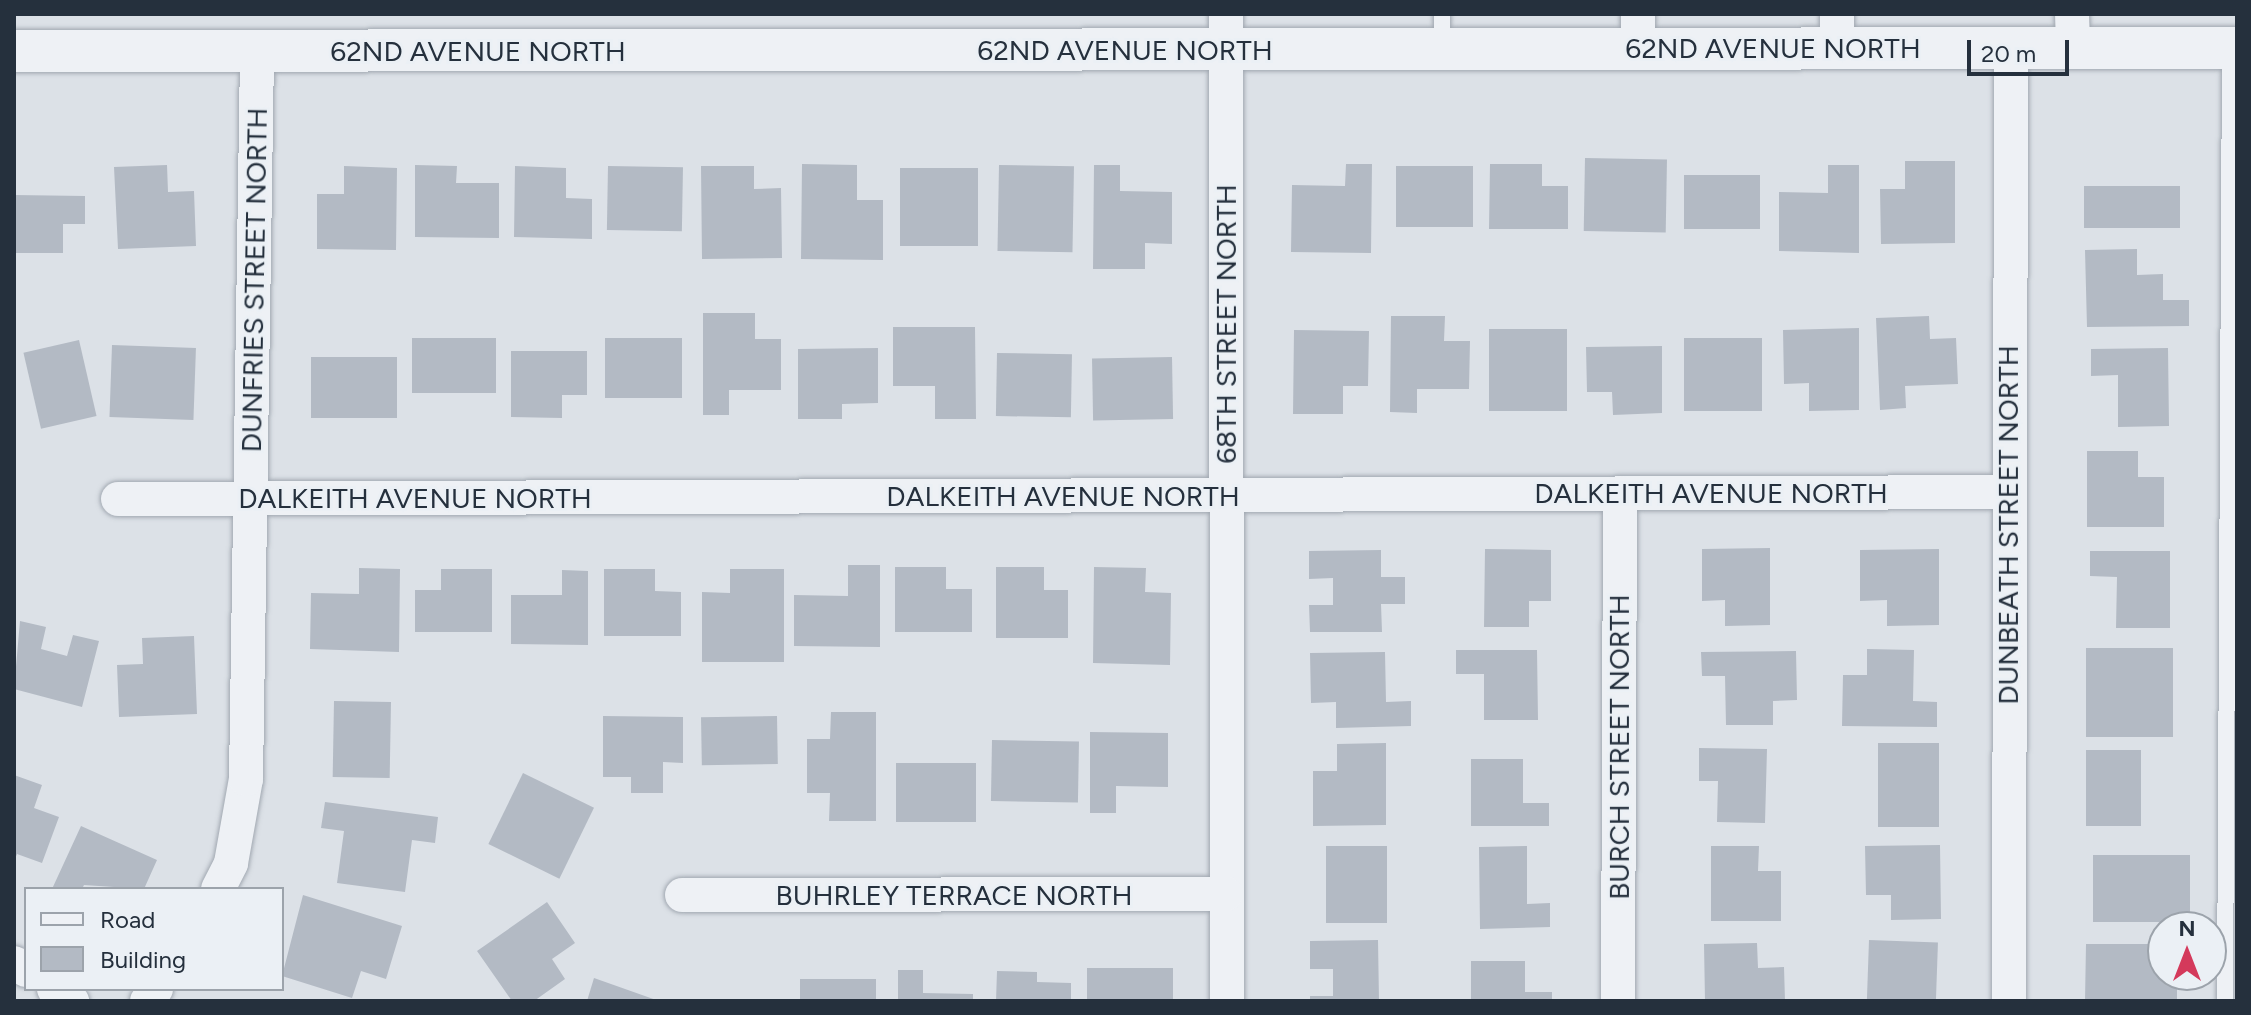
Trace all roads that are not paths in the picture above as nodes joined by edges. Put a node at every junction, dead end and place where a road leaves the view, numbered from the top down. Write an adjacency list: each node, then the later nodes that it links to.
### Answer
1 (1638, 31): 2 (street, 62ND AVENUE NORTH); 5 (street, 62ND AVENUE NORTH)
2 (1837, 31): 6 (street, 62ND AVENUE NORTH)
3 (2072, 31): 6 (street, 62ND AVENUE NORTH); 7 (street, 62ND AVENUE NORTH)
4 (1226, 32): 5 (street, 62ND AVENUE NORTH); 9 (street, 62ND AVENUE NORTH); 12 (street, 68TH STREET NORTH)
5 (1442, 32)
6 (2011, 48): 10 (street, DUNBEATH STREET NORTH)
7 (2234, 48): 21 (lane)
8 (14, 51): 9 (street, 62ND AVENUE NORTH)
9 (257, 52): 13 (street, DUNFRIES STREET NORTH)
10 (2007, 492): 11 (street, DALKEITH AVENUE NORTH); 20 (street, DUNBEATH STREET NORTH)
11 (1620, 493): 12 (street, DALKEITH AVENUE NORTH); 19 (street, BURCH STREET NORTH)
12 (1226, 495): 13 (street, DALKEITH AVENUE NORTH); 16 (street, 68TH STREET NORTH)
13 (251, 498): 14 (street, DALKEITH AVENUE NORTH); 15 (street, DUNFRIES STREET NORTH)
14 (118, 499)
15 (219, 887)
16 (1226, 894): 17 (street, BUHRLEY TERRACE NORTH); 18 (street, 68TH STREET NORTH)
17 (682, 895)
18 (1227, 1001)
19 (1618, 1001)
20 (2009, 1001)
21 (2225, 1001)

